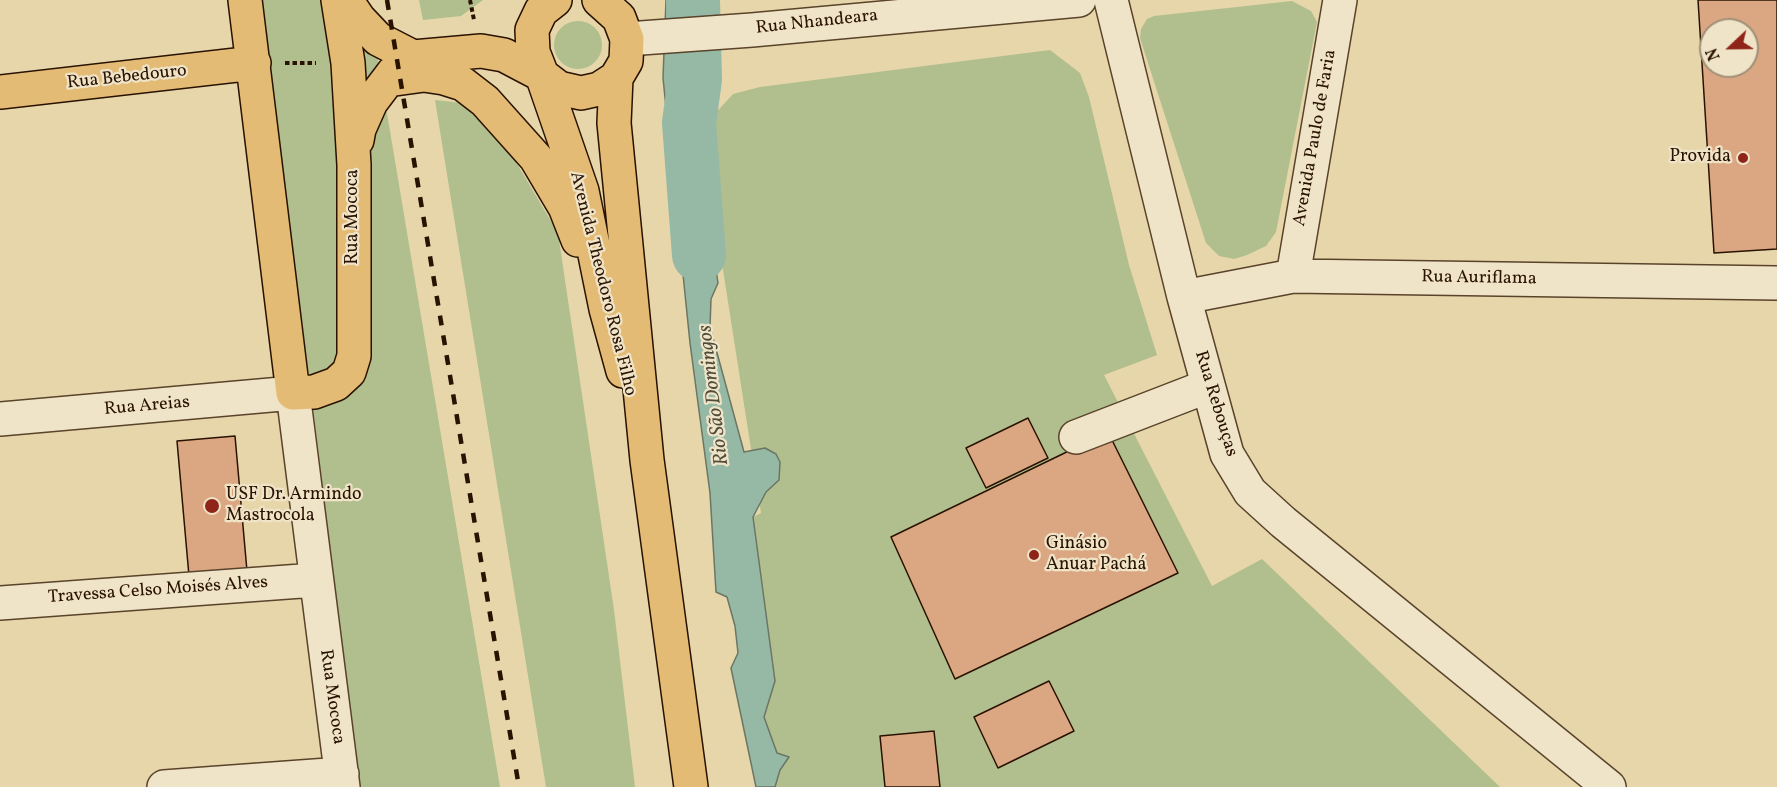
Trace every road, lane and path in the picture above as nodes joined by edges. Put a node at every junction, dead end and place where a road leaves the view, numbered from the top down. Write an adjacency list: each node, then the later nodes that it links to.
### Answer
1 (245, 0): 13 (main road, Rua Mococa)
2 (338, 0): 14 (main road, Rua Mococa)
3 (346, 0): 12 (main road)
4 (470, 0): 10 (path)
5 (600, 0): 11 (main road)
6 (1079, 0): 11 (street, Rua Nhandeara)
7 (1111, 0): 22 (street, Rua Rebouças)
8 (1340, 0): 20 (street, Avenida Paulo de Faria)
9 (545, 4): 10 (main road); 15 (main road, Avenida Theodoro Rosa Filho)
10 (478, 35): 12 (main road); 15 (main road)
11 (642, 39): 16 (main road, Avenida Theodoro Rosa Filho)
12 (414, 57): 17 (main road)
13 (254, 63): 14 (path); 18 (main road, Rua Bebedouro); 25 (main road, Rua Mococa)
14 (348, 63): 19 (main road, Rua Mococa)
15 (542, 75): 16 (main road); 23 (main road, Avenida Theodoro Rosa Filho)
16 (616, 78): 28 (main road, Avenida Theodoro Rosa Filho)
17 (384, 82): 19 (main road); 23 (main road)
18 (0, 92)
19 (354, 165): 25 (main road, Rua Mococa)
20 (1293, 276): 21 (street, Rua Auriflama); 22 (street, Rua Auriflama)
21 (1777, 283)
22 (1184, 297): 24 (street, Rua Rebouças)
23 (606, 309): 28 (main road, Avenida Theodoro Rosa Filho)
24 (1208, 386): 27 (street); 34 (street, Rua Rebouças)
25 (293, 393): 26 (street, Rua Areias); 29 (street, Rua Mococa)
26 (0, 419)
27 (1076, 438)
28 (647, 460): 33 (main road, Avenida Theodoro Rosa Filho)
29 (315, 580): 30 (street, Travessa Celso Moisés Alves); 31 (street, Rua Mococa)
30 (0, 603)
31 (342, 780): 32 (street)
32 (164, 787)
33 (691, 787)
34 (1609, 787)

